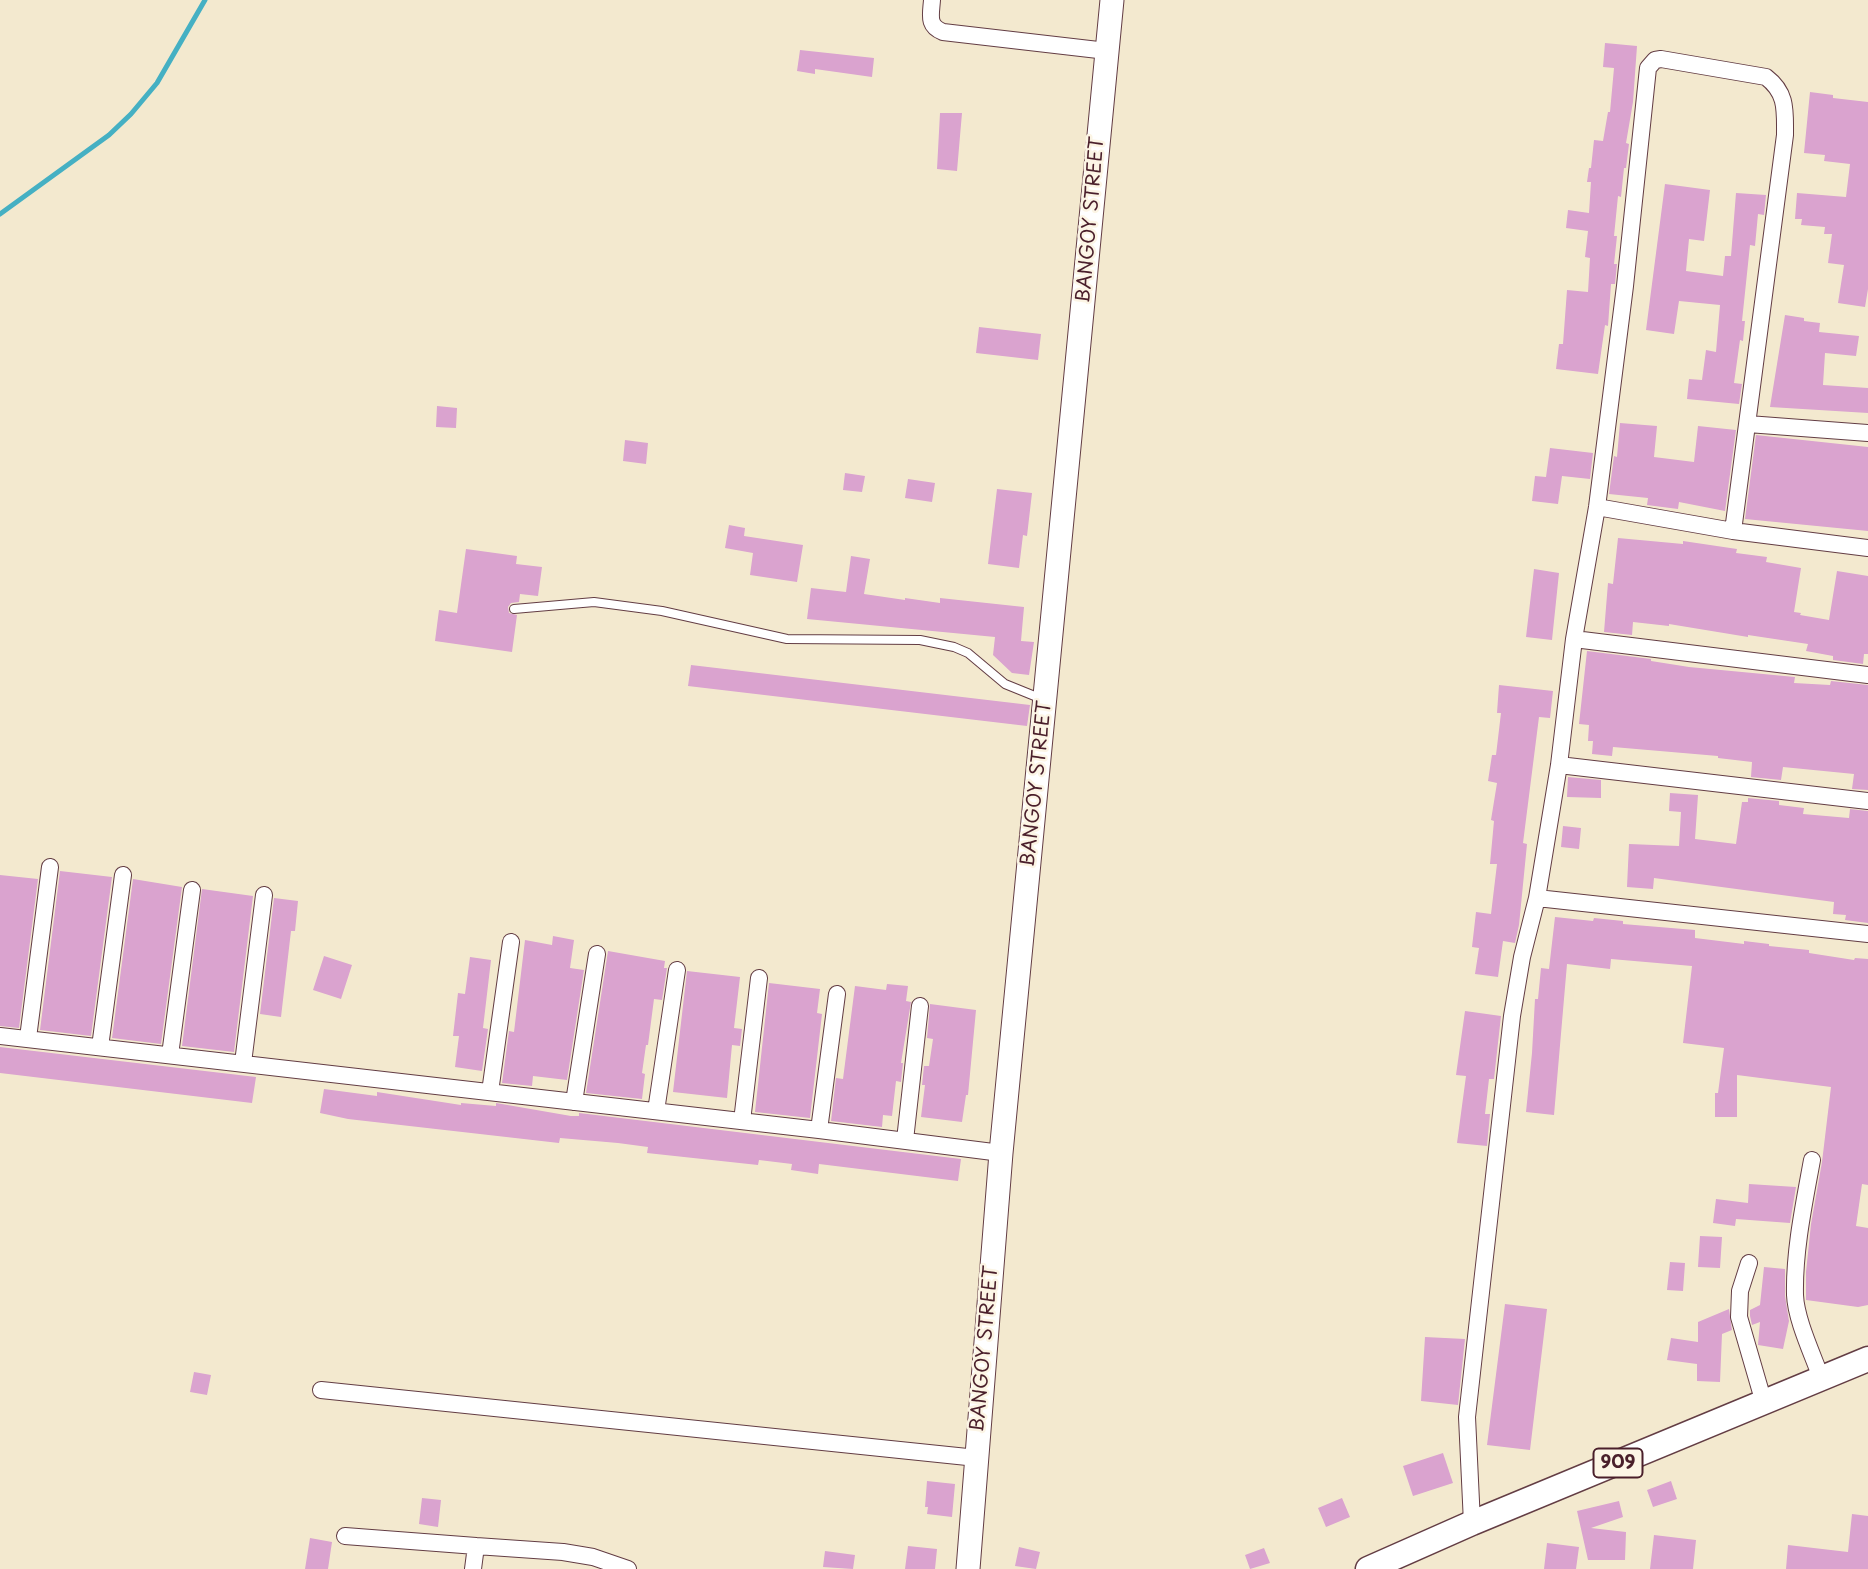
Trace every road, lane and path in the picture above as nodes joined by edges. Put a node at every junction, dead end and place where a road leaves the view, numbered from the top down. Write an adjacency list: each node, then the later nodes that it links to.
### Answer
1 (932, 0): 3 (street)
2 (1112, 0): 3 (main road, BANGOY STREET)
3 (1107, 51): 12 (main road, BANGOY STREET)
4 (1748, 424): 5 (street); 6 (street); 7 (street)
5 (1868, 433)
6 (1597, 507): 7 (street); 10 (street)
7 (1733, 531): 8 (street)
8 (1868, 548)
9 (513, 609): 12 (lane)
10 (1574, 639): 11 (street); 13 (street)
11 (1868, 675)
12 (1045, 700): 38 (main road, BANGOY STREET)
13 (1559, 765): 14 (street); 19 (street)
14 (1868, 801)
15 (50, 867): 28 (street)
16 (123, 875): 29 (street)
17 (192, 890): 30 (street)
18 (264, 895): 31 (street)
19 (1537, 898): 20 (street); 46 (street)
20 (1868, 933)
21 (510, 942): 32 (street)
22 (597, 954): 33 (street)
23 (677, 970): 34 (street)
24 (759, 978): 35 (street)
25 (837, 993): 36 (street)
26 (920, 1006): 37 (street)
27 (0, 1036): 28 (street)
28 (27, 1038): 29 (street)
29 (100, 1046): 30 (street)
30 (170, 1055): 31 (street)
31 (243, 1063): 32 (street)
32 (490, 1092): 33 (street)
33 (574, 1102): 34 (street)
34 (656, 1111): 35 (street)
35 (742, 1121): 36 (street)
36 (819, 1130): 37 (street)
37 (905, 1140): 38 (street)
38 (1001, 1153): 45 (main road, BANGOY STREET)
39 (1812, 1160): 42 (street)
40 (1749, 1263): 44 (street)
41 (1868, 1359): 42 (main road, 909)
42 (1821, 1378): 44 (main road, 909)
43 (321, 1390): 45 (street)
44 (1764, 1403): 46 (main road, 909)
45 (977, 1458): 52 (main road, BANGOY STREET)
46 (1472, 1523): 49 (main road, 909)
47 (345, 1536): 48 (street)
48 (476, 1546): 50 (street); 51 (street)
49 (1375, 1568)
50 (473, 1569)
51 (628, 1569)
52 (968, 1569)

